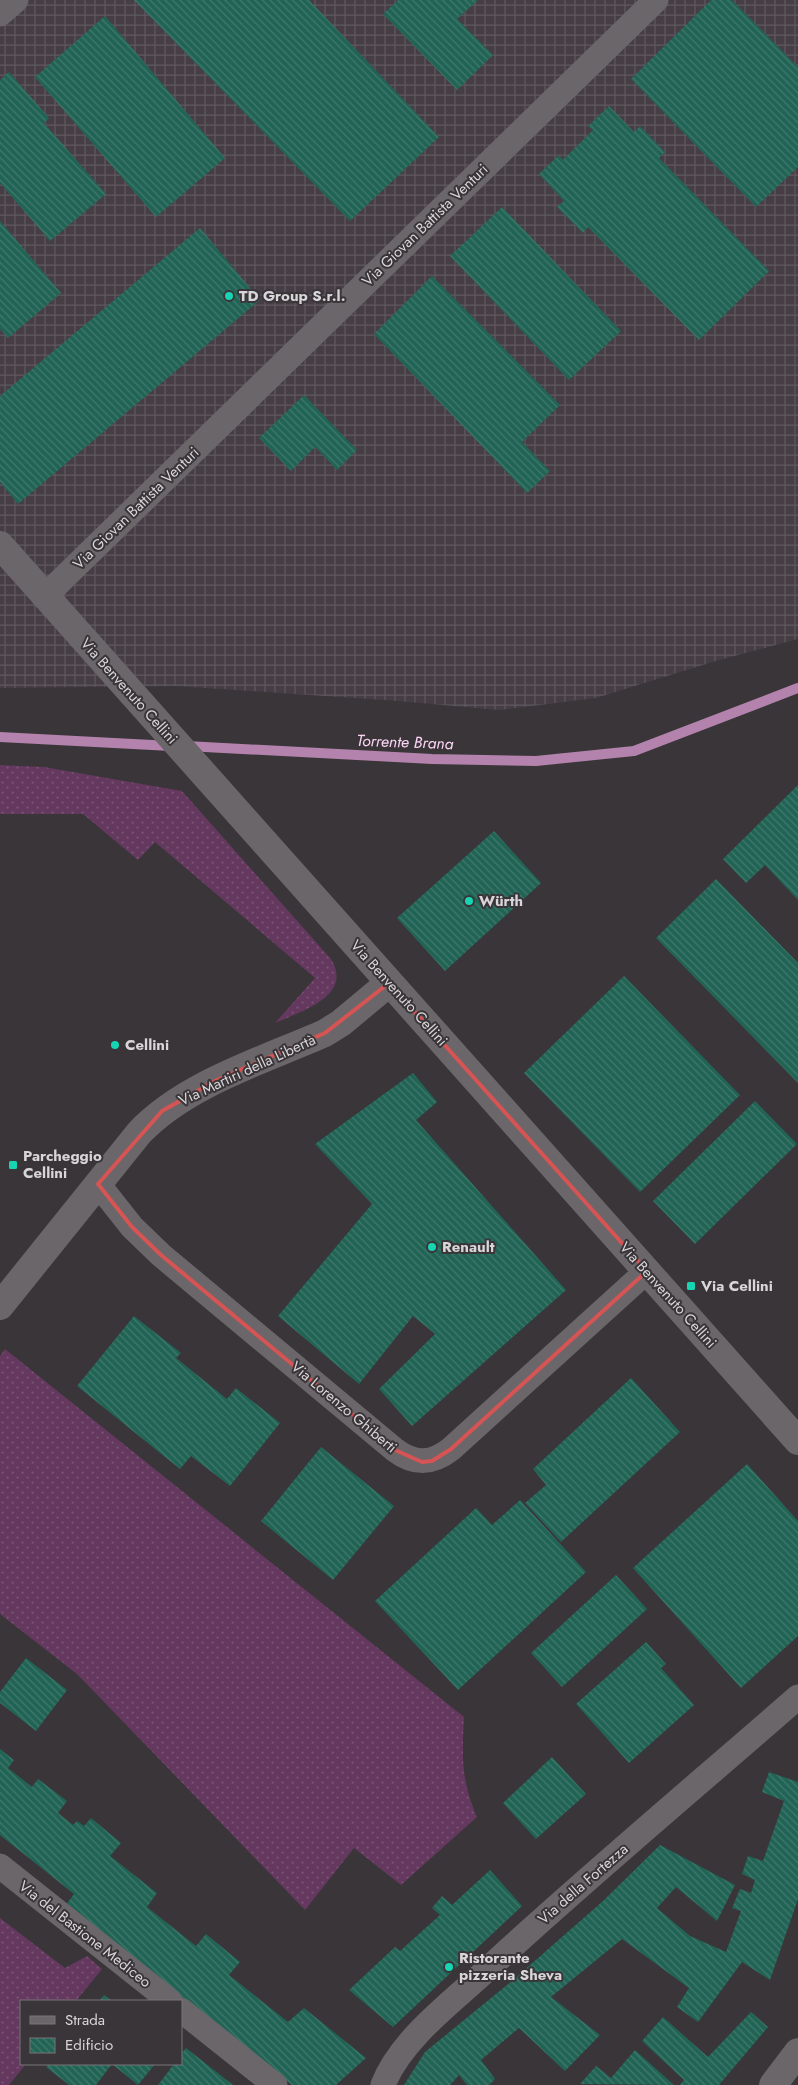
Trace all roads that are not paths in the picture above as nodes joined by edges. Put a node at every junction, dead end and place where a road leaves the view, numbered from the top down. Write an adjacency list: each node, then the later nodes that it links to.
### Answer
1 (16, 0): 3 (street)
2 (656, 0): 5 (street, Via Giovan Battista Venturi)
3 (0, 14)
4 (0, 545): 5 (street, Via Benvenuto Cellini)
5 (44, 597): 6 (street, Via Benvenuto Cellini)
6 (389, 983): 7 (street, Via Martiri della Libertà); 8 (street, Via Benvenuto Cellini)
7 (98, 1184): 8 (street, Via Lorenzo Ghiberti); 9 (street, Via Martiri della Libertà)
8 (647, 1271): 10 (street, Via Benvenuto Cellini)
9 (0, 1306)
10 (798, 1441)
11 (798, 1697): 17 (street, Via della Fortezza)
12 (0, 1866): 13 (street, Via del Bastione Mediceo)
13 (169, 2000)
14 (182, 2011): 16 (street)
15 (798, 2052): 18 (street)
16 (275, 2085)
17 (383, 2085)
18 (773, 2085)

